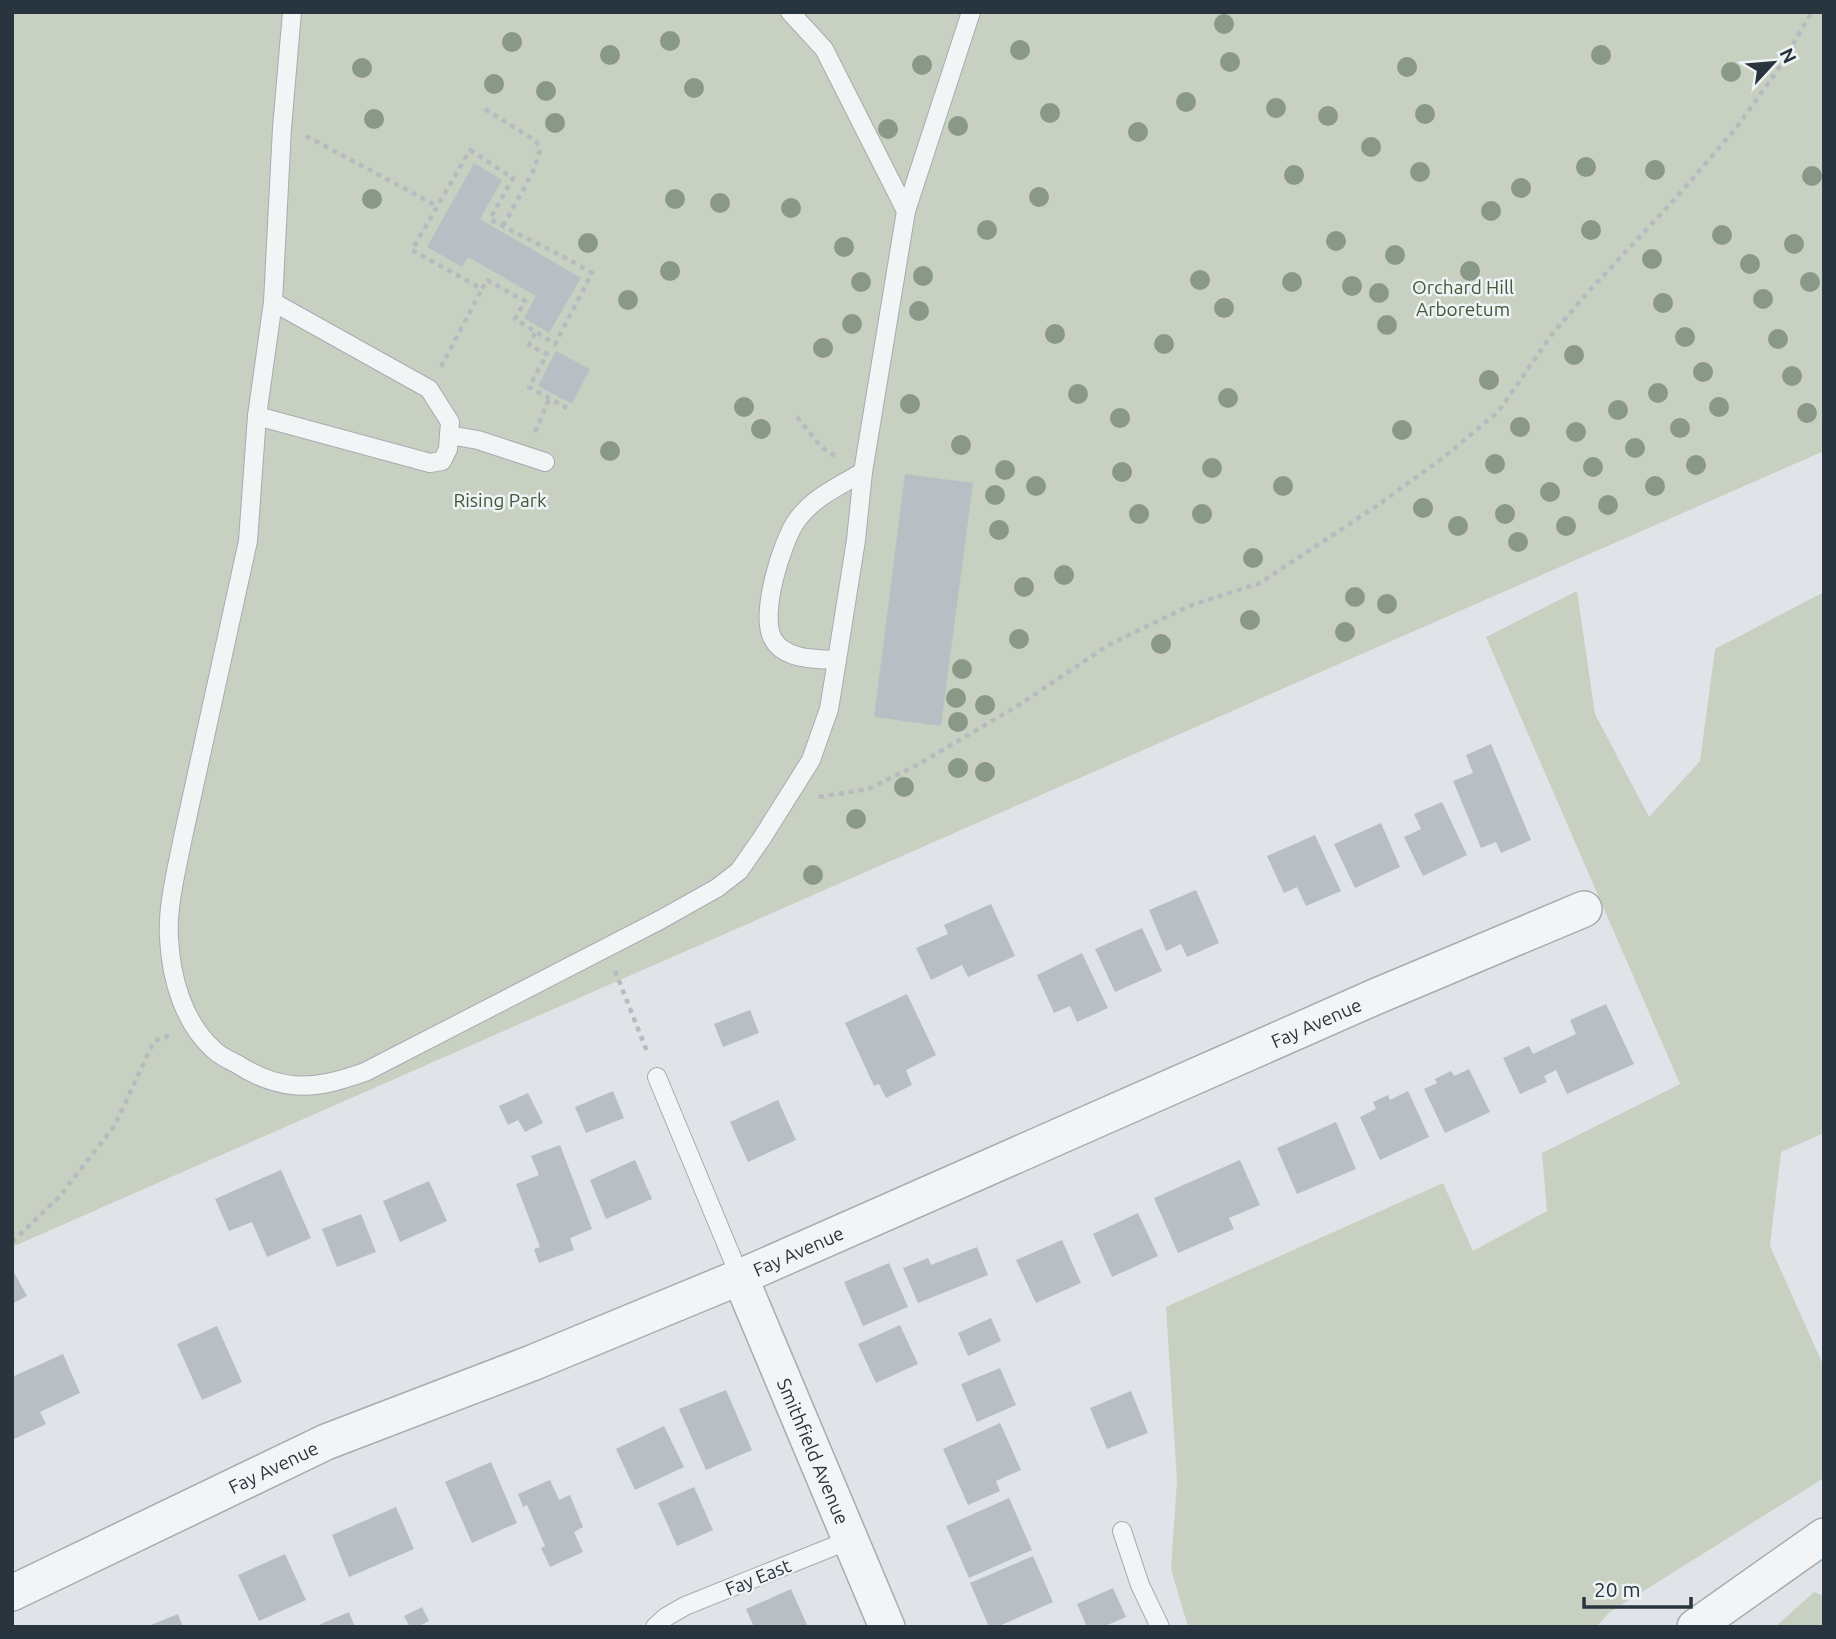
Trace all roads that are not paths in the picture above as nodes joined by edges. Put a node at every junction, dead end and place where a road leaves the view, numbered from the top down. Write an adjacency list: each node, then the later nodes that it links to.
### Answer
1 (292, 12): 5 (lane)
2 (790, 12): 4 (lane)
3 (971, 12): 4 (lane)
4 (906, 211): 9 (lane)
5 (273, 302): 6 (lane); 7 (lane)
6 (257, 416): 7 (lane); 10 (lane)
7 (449, 435): 8 (lane)
8 (545, 461)
9 (863, 472): 10 (lane); 10 (lane)
10 (837, 660)
11 (1584, 909): 13 (street, Fay Avenue)
12 (657, 1077): 13 (lane)
13 (740, 1276): 16 (street, Smithfield Avenue); 17 (street, Fay Avenue)
14 (1122, 1531): 20 (lane)
15 (1824, 1536): 21 (street)
16 (852, 1539): 18 (lane, Fay East); 19 (street, Smithfield Avenue)
17 (12, 1593)
18 (660, 1622)
19 (887, 1627)
20 (1160, 1627)
21 (1695, 1627)

